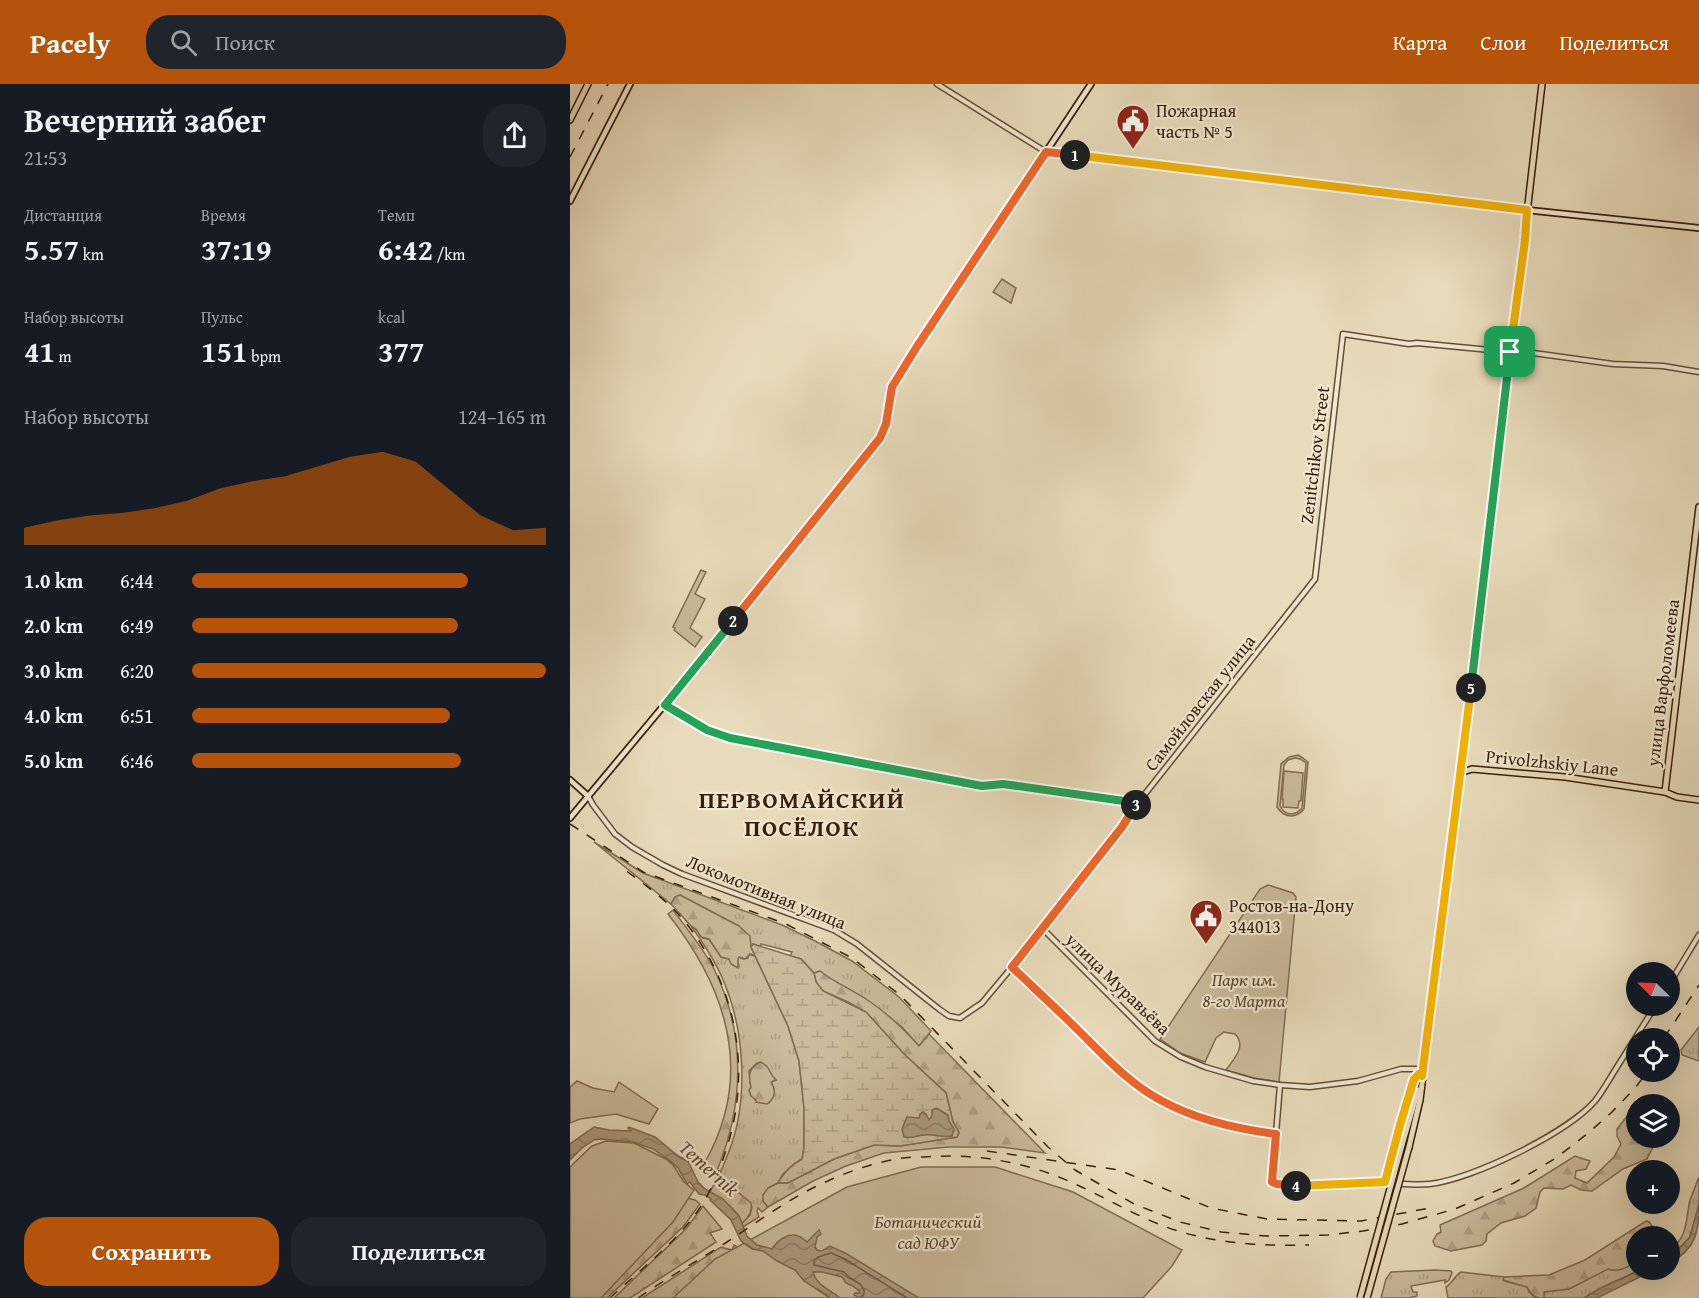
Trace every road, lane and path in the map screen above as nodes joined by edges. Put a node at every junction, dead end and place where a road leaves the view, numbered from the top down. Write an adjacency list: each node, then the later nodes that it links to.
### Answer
1 (588, 84): 6 (main road)
2 (630, 84): 8 (main road)
3 (937, 84): 7 (street)
4 (1091, 84): 7 (main road)
5 (1542, 84): 9 (main road)
6 (570, 120)
7 (1046, 152): 9 (street); 15 (main road)
8 (570, 201)
9 (1527, 210): 10 (main road); 11 (main road)
10 (1699, 228)
11 (1510, 352): 12 (street); 14 (street, Zenitchikov Street); 16 (main road)
12 (1699, 372)
13 (1699, 507): 20 (main road, улица Варфоломеева)
14 (1315, 579): 23 (street, Самойловская улица)
15 (665, 705): 21 (main road); 23 (street)
16 (1462, 756): 17 (main road, Privolzhskiy Lane); 18 (main road)
17 (1472, 769): 18 (main road, Privolzhskiy Lane); 20 (main road, Privolzhskiy Lane)
18 (1459, 776): 31 (main road)
19 (570, 780): 21 (main road)
20 (1665, 792): 22 (main road, Privolzhskiy Lane)
21 (588, 796): 24 (main road); 29 (street, Локомотивная улица)
22 (1699, 800)
23 (1138, 803): 25 (street, Самойловская улица)
24 (570, 818)
25 (1042, 928): 28 (street, Самойловская улица); 32 (street, улица Муравьёва)
26 (1699, 935): 27 (street)
27 (1680, 966)
28 (1012, 967): 29 (street, Самойловская улица); 33 (street)
29 (939, 1009)
30 (1649, 1016): 35 (street)
31 (1423, 1073): 32 (street, улица Муравьёва); 34 (main road); 35 (street)
32 (1280, 1085): 33 (street)
33 (1276, 1134): 35 (street)
34 (1406, 1146): 36 (main road, bridge); 37 (main road, bridge)
35 (1385, 1182)
36 (1360, 1298)
37 (1367, 1298)

